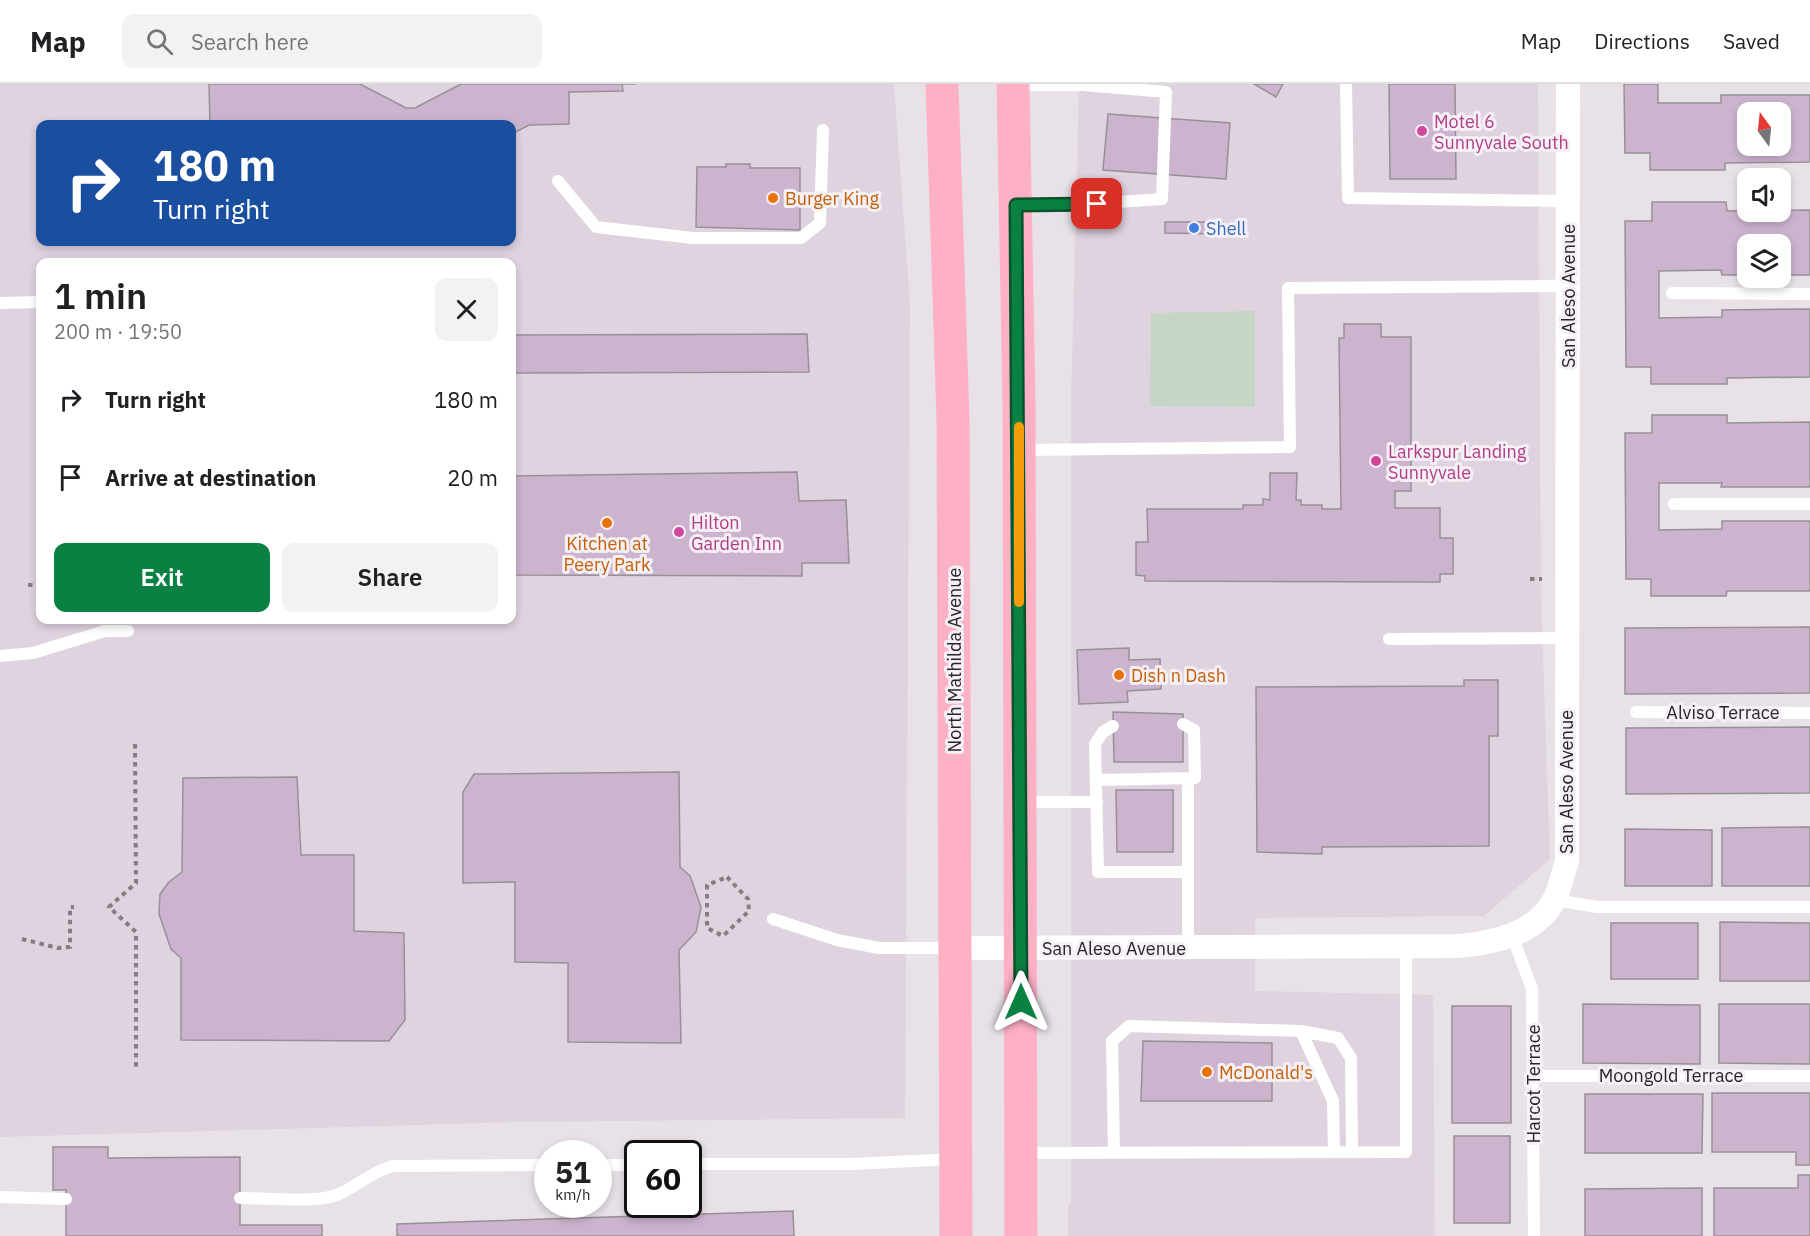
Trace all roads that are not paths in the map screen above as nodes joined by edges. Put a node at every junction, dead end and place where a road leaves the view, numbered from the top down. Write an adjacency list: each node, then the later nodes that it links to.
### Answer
1 (942, 84): 36 (main road, North Mathilda Avenue)
2 (1346, 84): 8 (lane)
3 (1568, 84): 8 (street, San Aleso Avenue)
4 (1013, 85): 5 (lane); 9 (main road)
5 (1165, 88): 9 (lane)
6 (823, 130): 7 (lane)
7 (558, 181)
8 (1568, 201): 10 (street, San Aleso Avenue)
9 (1016, 205): 15 (main road)
10 (1567, 285): 15 (lane); 19 (street, San Aleso Avenue)
11 (1672, 293): 12 (lane)
12 (1810, 294)
13 (36, 302): 14 (lane)
14 (0, 303)
15 (1019, 450): 28 (main road)
16 (1674, 504): 17 (lane)
17 (1810, 504)
18 (128, 631): 21 (lane)
19 (1566, 638): 20 (lane); 31 (street, San Aleso Avenue)
20 (1389, 639)
21 (0, 656)
22 (1636, 712): 23 (lane, Alviso Terrace)
23 (1810, 713)
24 (1183, 724): 26 (lane)
25 (1113, 726): 27 (lane)
26 (1188, 779): 27 (lane); 30 (lane)
27 (1096, 780): 29 (lane)
28 (1020, 802): 29 (lane); 38 (main road)
29 (1097, 802): 30 (lane)
30 (1188, 872): 37 (lane)
31 (1554, 900): 32 (lane); 34 (street, San Aleso Avenue)
32 (1810, 908)
33 (773, 919): 36 (lane)
34 (1512, 935): 35 (street, San Aleso Avenue); 40 (lane, Harcot Terrace)
35 (1406, 947): 37 (street, San Aleso Avenue); 43 (lane)
36 (956, 948): 38 (street, San Aleso Avenue); 46 (main road, North Mathilda Avenue)
37 (1188, 948): 38 (street, San Aleso Avenue)
38 (1021, 949): 44 (main road)
39 (1301, 1030): 42 (lane); 43 (lane); 45 (lane)
40 (1533, 1076): 41 (lane, Moongold Terrace); 54 (lane, Harcot Terrace)
41 (1810, 1076)
42 (1334, 1152): 43 (lane); 45 (lane)
43 (1352, 1152)
44 (1021, 1153): 45 (lane); 53 (main road)
45 (1114, 1153)
46 (955, 1159): 47 (lane); 52 (main road, North Mathilda Avenue)
47 (702, 1164)
48 (534, 1165): 50 (lane)
49 (0, 1197): 51 (lane)
50 (240, 1198)
51 (66, 1199)
52 (956, 1236)
53 (1022, 1236)
54 (1534, 1236)

